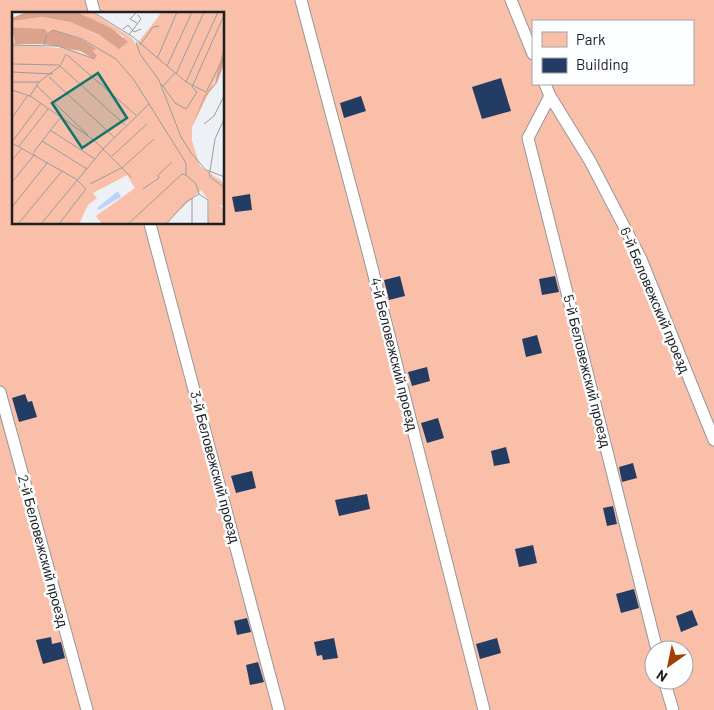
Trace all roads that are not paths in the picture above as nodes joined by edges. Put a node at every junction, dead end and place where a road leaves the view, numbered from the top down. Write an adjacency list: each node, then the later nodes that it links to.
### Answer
1 (301, 0): 13 (lane, 4-й Беловежский проезд)
2 (511, 0): 3 (lane)
3 (532, 52)
4 (545, 85): 5 (lane, 6-й Беловежский проезд)
5 (550, 96): 8 (lane, 6-й Беловежский проезд); 9 (lane, 5-й Беловежский проезд)
6 (150, 225): 12 (lane, 3-й Беловежский проезд)
7 (0, 392): 11 (lane, 2-й Беловежский проезд)
8 (714, 440)
9 (654, 640)
10 (667, 690): 14 (lane)
11 (87, 710)
12 (279, 710)
13 (484, 710)
14 (673, 710)

